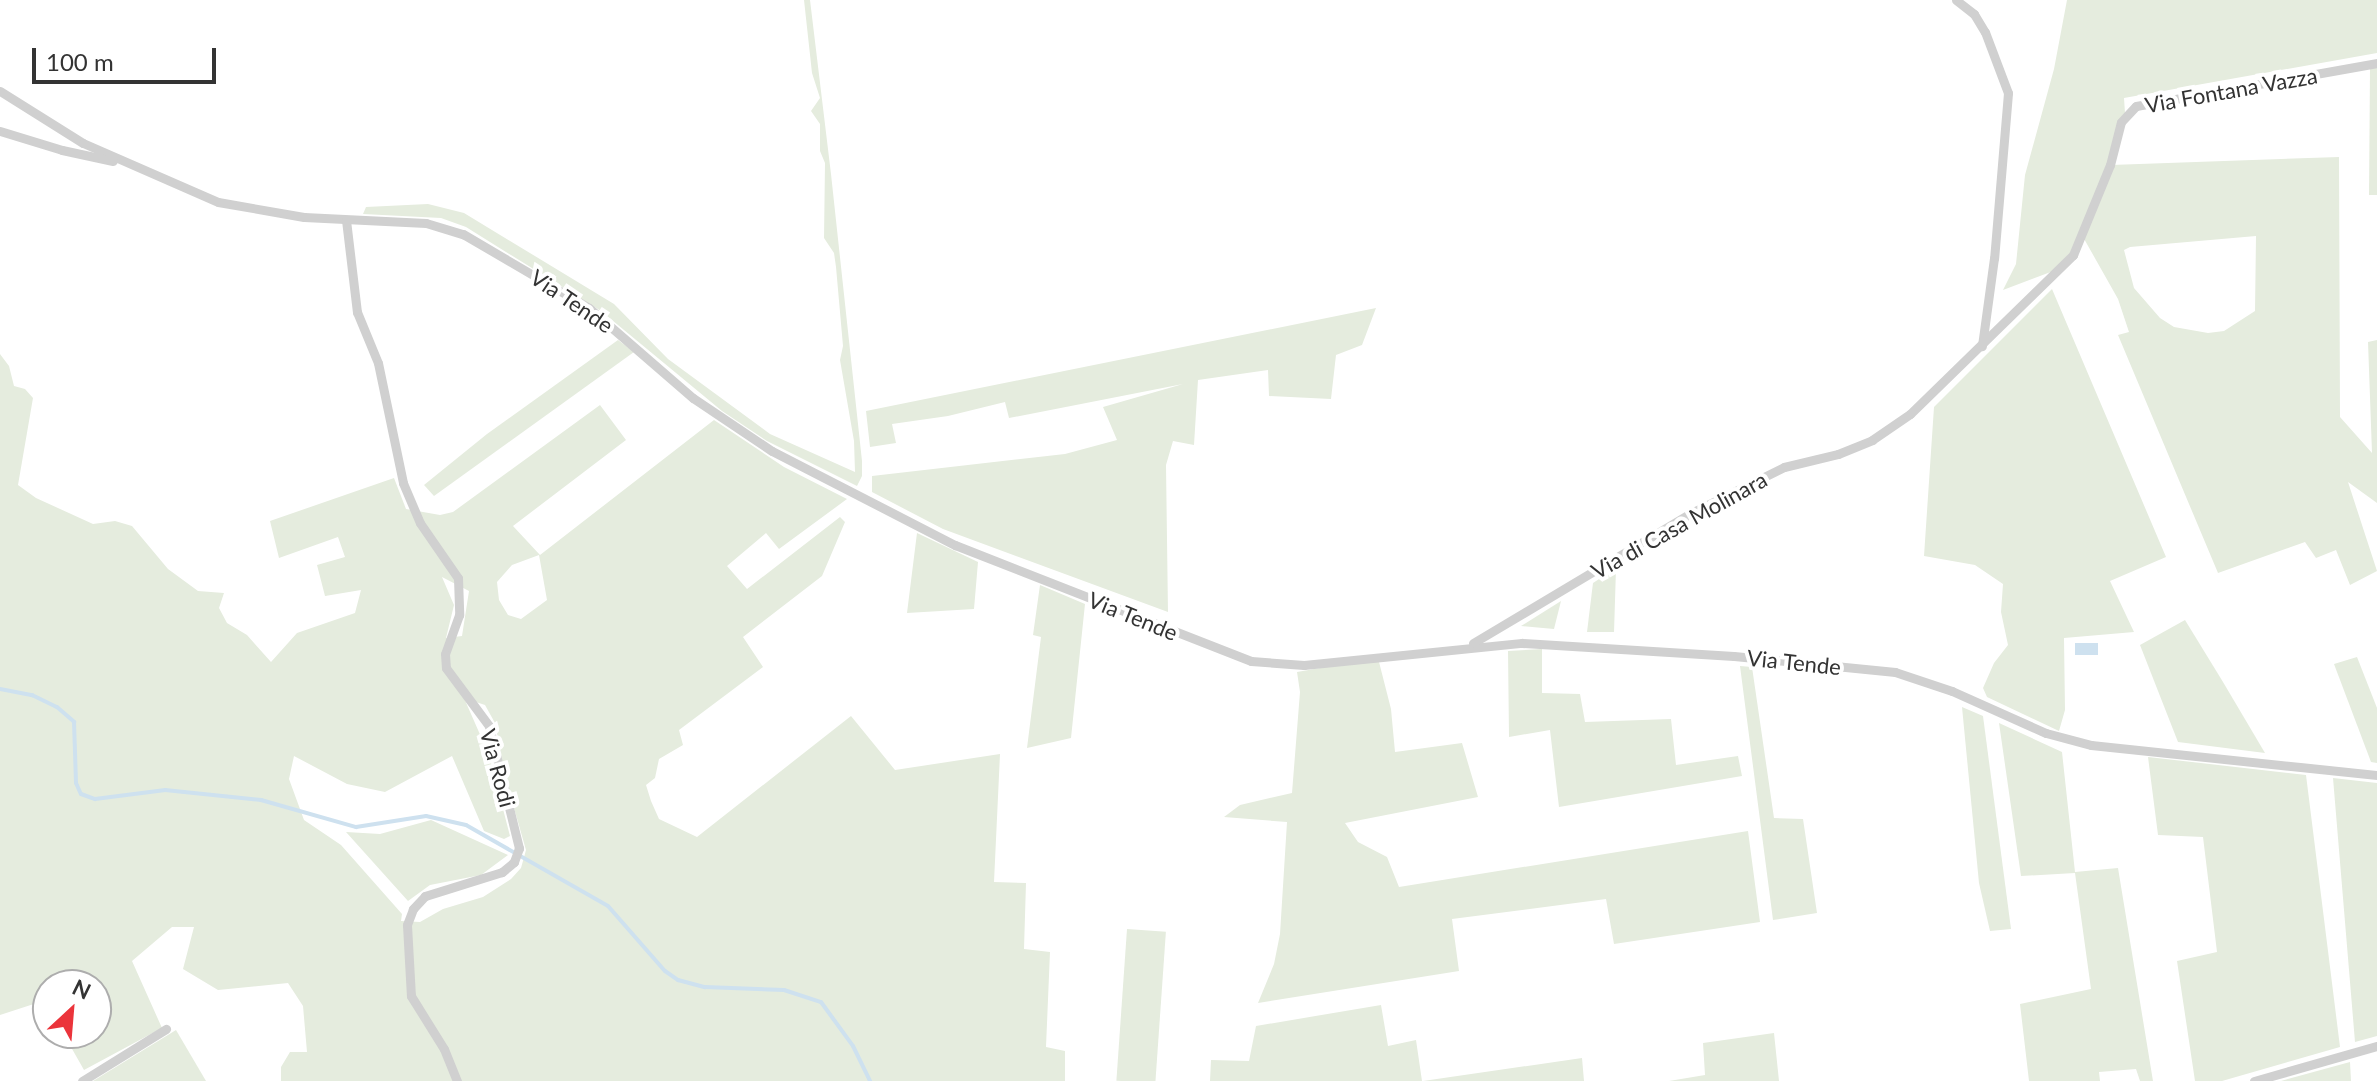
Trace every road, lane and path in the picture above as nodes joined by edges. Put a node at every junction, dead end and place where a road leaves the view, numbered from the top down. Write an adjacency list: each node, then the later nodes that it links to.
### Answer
1 (1956, 0): 7 (street)
2 (2377, 63): 7 (street, Via Fontana Vazza)
3 (0, 91): 5 (street, Via Tende)
4 (0, 131): 5 (street)
5 (124, 163): 6 (street, Via Tende)
6 (346, 220): 8 (street, Via Tende); 13 (street, Via Rodi)
7 (1982, 346): 8 (street, Via di Casa Molinara)
8 (1469, 645): 9 (street, Via Tende)
9 (2377, 775)
10 (166, 1029): 12 (street)
11 (2377, 1046): 14 (street)
12 (82, 1081)
13 (457, 1081)
14 (2254, 1081)

